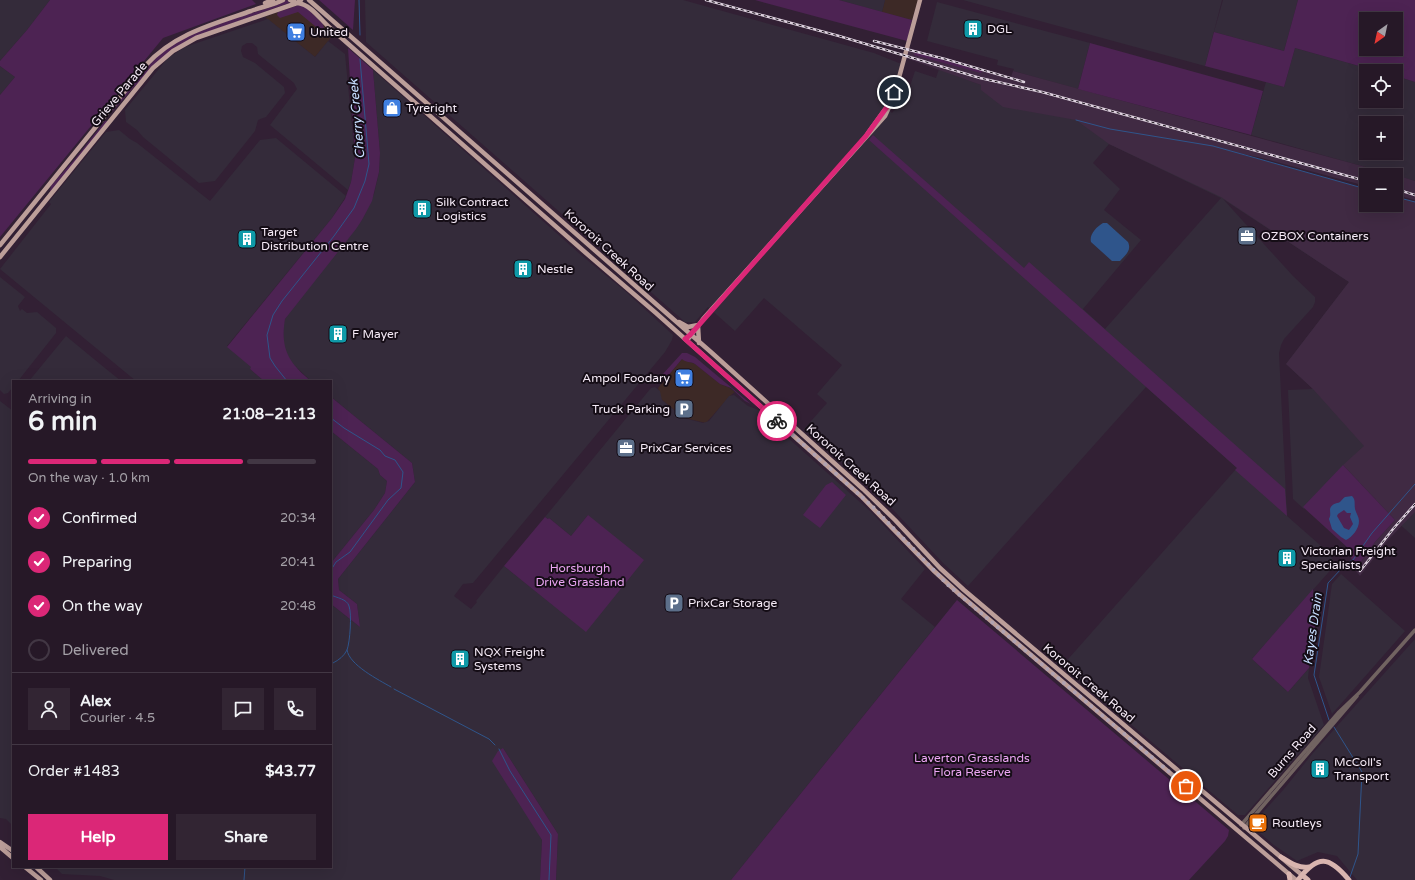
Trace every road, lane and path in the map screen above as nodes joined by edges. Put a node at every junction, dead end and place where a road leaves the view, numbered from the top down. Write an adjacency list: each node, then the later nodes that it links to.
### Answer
1 (273, 0): 7 (main road)
2 (283, 0): 7 (main road)
3 (290, 0): 6 (main road, Kororoit Creek Road)
4 (309, 0): 8 (main road, Kororoit Creek Road)
5 (921, 0): 19 (main road)
6 (299, 2): 9 (main road, Kororoit Creek Road); 17 (main road, Grieve Parade)
7 (260, 6): 16 (main road, Grieve Parade)
8 (401, 80): 9 (main road); 10 (main road, Kororoit Creek Road)
9 (396, 86): 11 (main road, Kororoit Creek Road)
10 (432, 107): 11 (main road); 12 (main road, Kororoit Creek Road)
11 (432, 117): 13 (main road, Kororoit Creek Road)
12 (455, 128): 13 (main road); 14 (main road, Kororoit Creek Road)
13 (450, 134): 15 (main road, Kororoit Creek Road)
14 (520, 184): 15 (main road); 18 (main road, Kororoit Creek Road)
15 (515, 190): 21 (main road, Kororoit Creek Road)
16 (0, 245)
17 (0, 257)
18 (667, 315): 19 (main road); 20 (main road, Kororoit Creek Road)
19 (699, 325): 20 (main road); 22 (main road)
20 (690, 335): 21 (main road); 22 (main road, Kororoit Creek Road)
21 (686, 340): 24 (main road, Kororoit Creek Road)
22 (699, 343): 23 (main road, Kororoit Creek Road)
23 (777, 412): 24 (main road); 25 (main road, Kororoit Creek Road)
24 (772, 416): 26 (main road, Kororoit Creek Road)
25 (839, 467): 26 (main road); 27 (main road, Kororoit Creek Road)
26 (835, 472): 28 (main road, Kororoit Creek Road)
27 (970, 595): 28 (main road); 30 (main road, Kororoit Creek Road)
28 (966, 600): 31 (main road, Kororoit Creek Road)
29 (1415, 630): 33 (street, Burns Road)
30 (1114, 717): 31 (main road); 32 (main road, Kororoit Creek Road)
31 (1110, 722): 34 (main road, Kororoit Creek Road)
32 (1166, 761): 34 (main road); 37 (main road, Kororoit Creek Road)
33 (1297, 763): 35 (street, Burns Road); 36 (street, Burns Road)
34 (1161, 766): 38 (main road, Kororoit Creek Road)
35 (1255, 808): 36 (street); 37 (street, Burns Road)
36 (1258, 813): 37 (street, Burns Road)
37 (1243, 826): 38 (main road); 43 (main road, Kororoit Creek Road)
38 (1238, 831): 48 (main road, Kororoit Creek Road)
39 (0, 842): 41 (main road)
40 (0, 847): 42 (main road)
41 (12, 850)
42 (12, 857)
43 (1281, 857): 44 (highway); 47 (main road, Kororoit Creek Road)
44 (1309, 867): 47 (highway); 53 (highway)
45 (26, 868): 49 (main road)
46 (37, 868): 50 (main road)
47 (1302, 875): 51 (highway); 52 (highway, Kororoit Creek Road)
48 (1290, 877): 51 (main road, Kororoit Creek Road)
49 (41, 880)
50 (50, 880)
51 (1297, 880)
52 (1308, 880)
53 (1349, 880)

